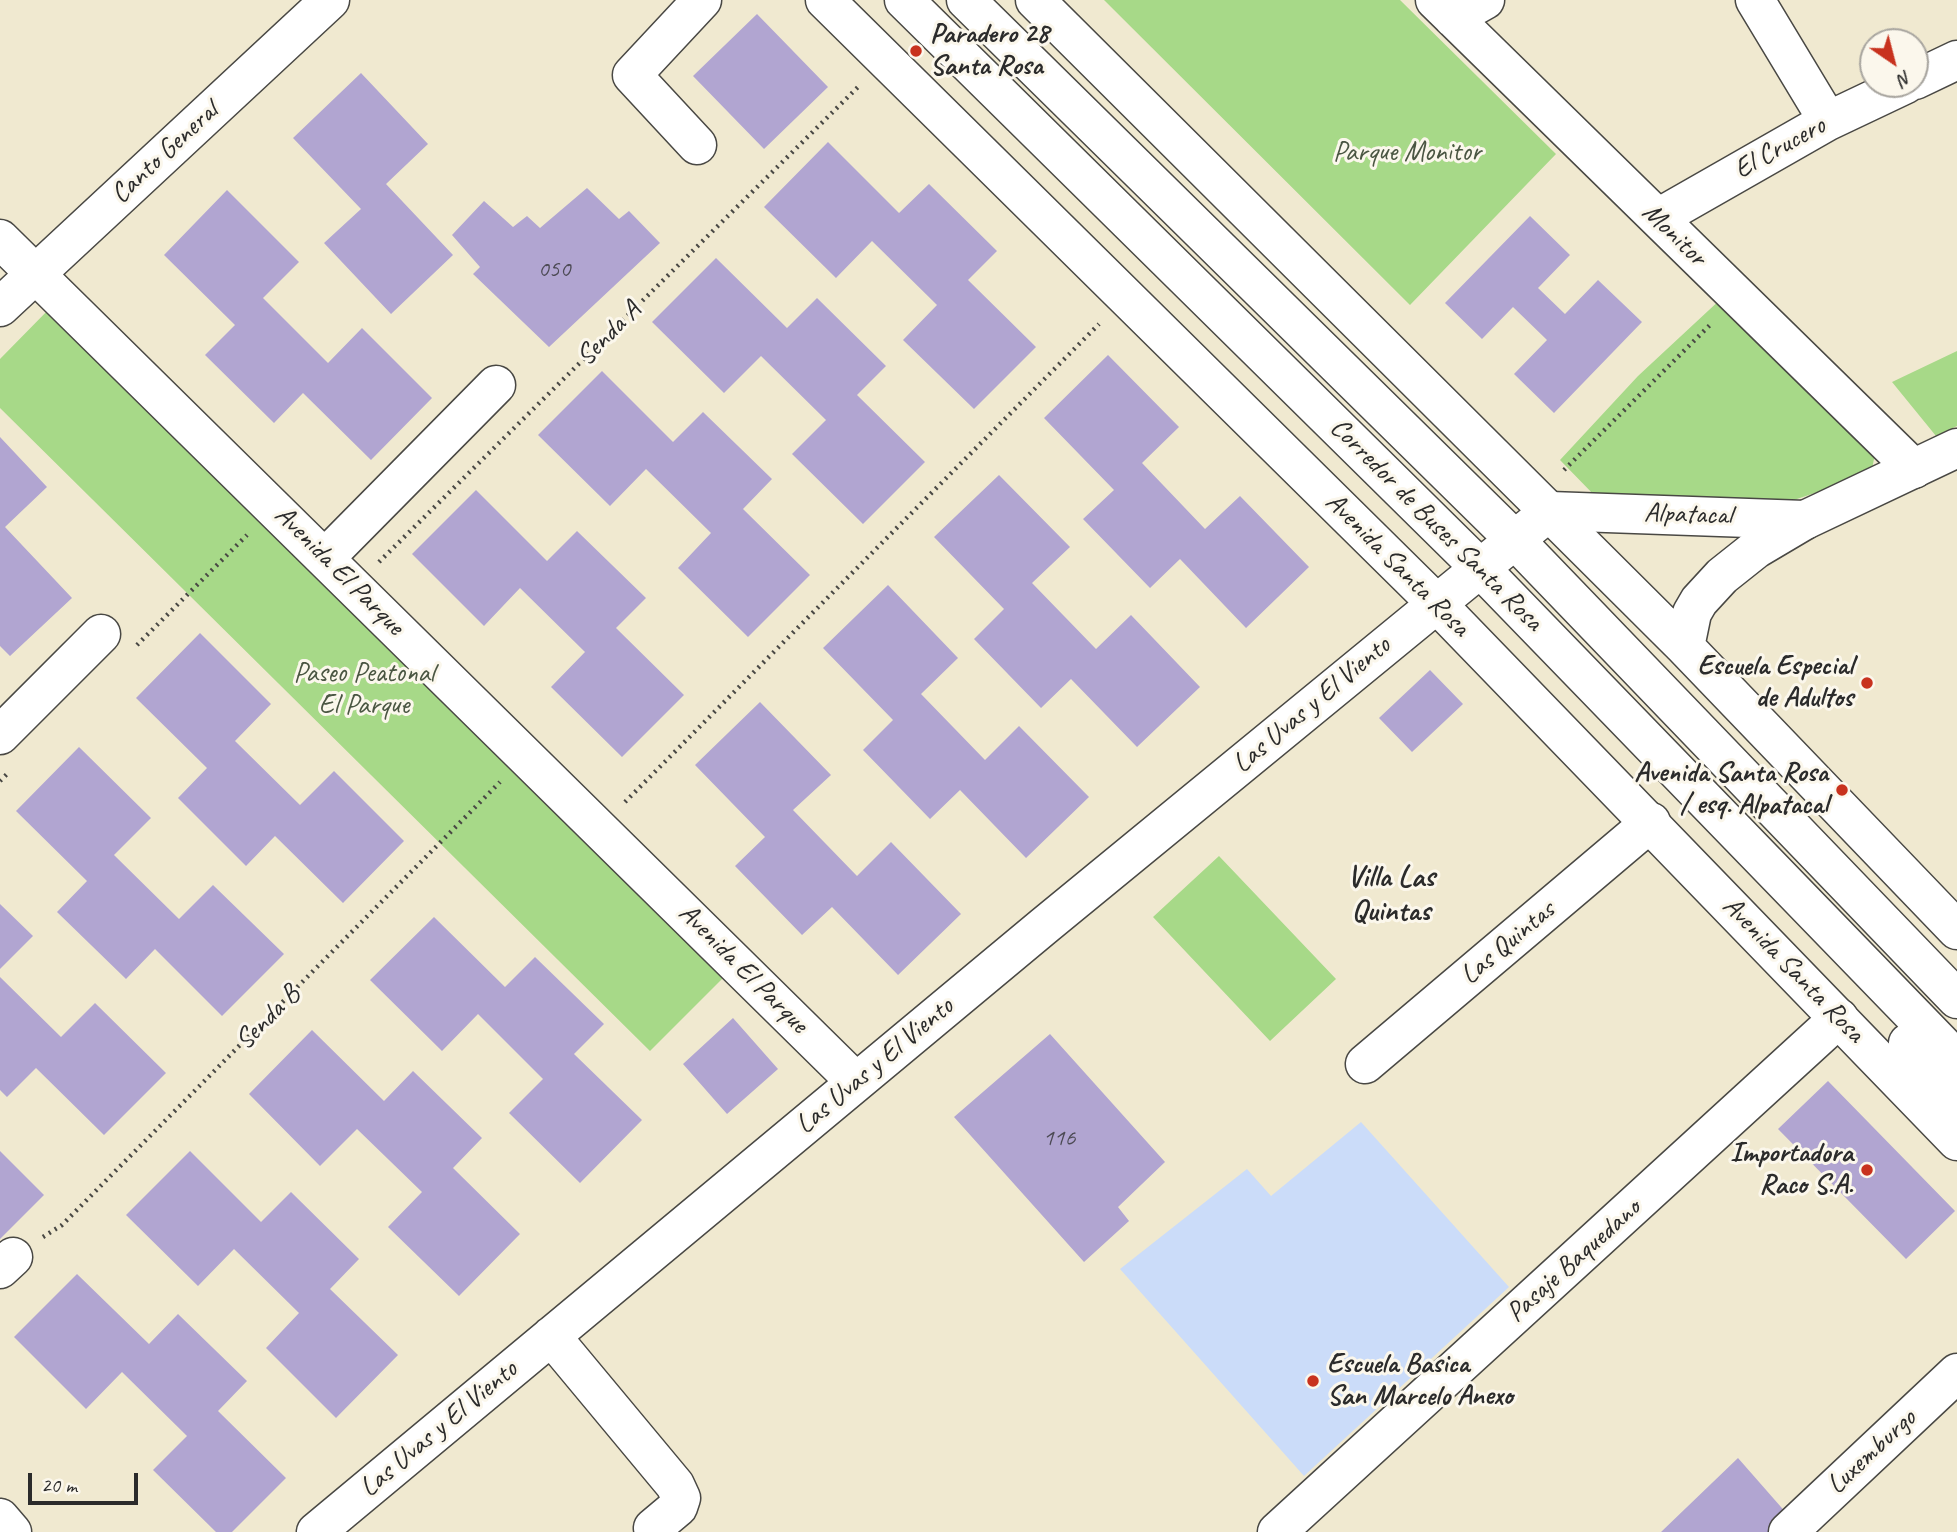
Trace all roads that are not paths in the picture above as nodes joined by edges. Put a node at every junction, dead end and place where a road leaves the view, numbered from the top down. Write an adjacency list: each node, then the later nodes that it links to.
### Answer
1 (330, 0): 16 (street, Canto General)
2 (702, 0): 13 (street)
3 (825, 0): 26 (street, Avenida Santa Rosa)
4 (904, 0): 25 (street, Corredor de Buses Santa Rosa)
5 (966, 0): 23 (street, Corredor de Buses Santa Rosa)
6 (1035, 0): 21 (street)
7 (1755, 0): 12 (street)
8 (1458, 6): 14 (street, Monitor)
9 (1957, 60): 10 (street)
10 (1929, 73)
11 (1876, 98): 12 (street, El Crucero)
12 (1828, 121): 14 (street, El Crucero)
13 (697, 145)
14 (1658, 218): 20 (street, Monitor)
15 (0, 239): 16 (street, Avenida El Parque)
16 (37, 272): 17 (street, Canto General); 24 (street, Avenida El Parque)
17 (0, 307)
18 (496, 385): 24 (street)
19 (1957, 449): 20 (street, Alpatacal)
20 (1914, 469): 22 (street, Alpatacal)
21 (1550, 511): 22 (street, Alpatacal); 23 (street); 28 (street)
22 (1805, 520): 28 (street)
23 (1515, 540): 25 (street); 33 (street, Corredor de Buses Santa Rosa)
24 (326, 557): 37 (street, Avenida El Parque)
25 (1480, 568): 26 (street); 31 (street, Corredor de Buses Santa Rosa)
26 (1436, 603): 30 (street, Avenida Santa Rosa); 37 (street, Las Uvas y El Viento)
27 (102, 634): 29 (street)
28 (1685, 647): 32 (street)
29 (0, 735)
30 (1651, 822): 34 (street, Avenida Santa Rosa); 36 (street, Las Quintas)
31 (1786, 883): 35 (street, Corredor de Buses Santa Rosa); 38 (street)
32 (1957, 930)
33 (1957, 999)
34 (1839, 1018): 39 (street, Avenida Santa Rosa); 46 (street, Pasaje Baquedano)
35 (1957, 1060)
36 (1365, 1064)
37 (856, 1082): 40 (street, Las Uvas y El Viento)
38 (1957, 1099)
39 (1957, 1141)
40 (551, 1336): 43 (street); 45 (street, Las Uvas y El Viento)
41 (1957, 1373): 47 (street, Luxemburgo)
42 (0, 1518): 44 (street)
43 (653, 1528)
44 (12, 1532)
45 (316, 1532)
46 (1277, 1532)
47 (1788, 1532)

